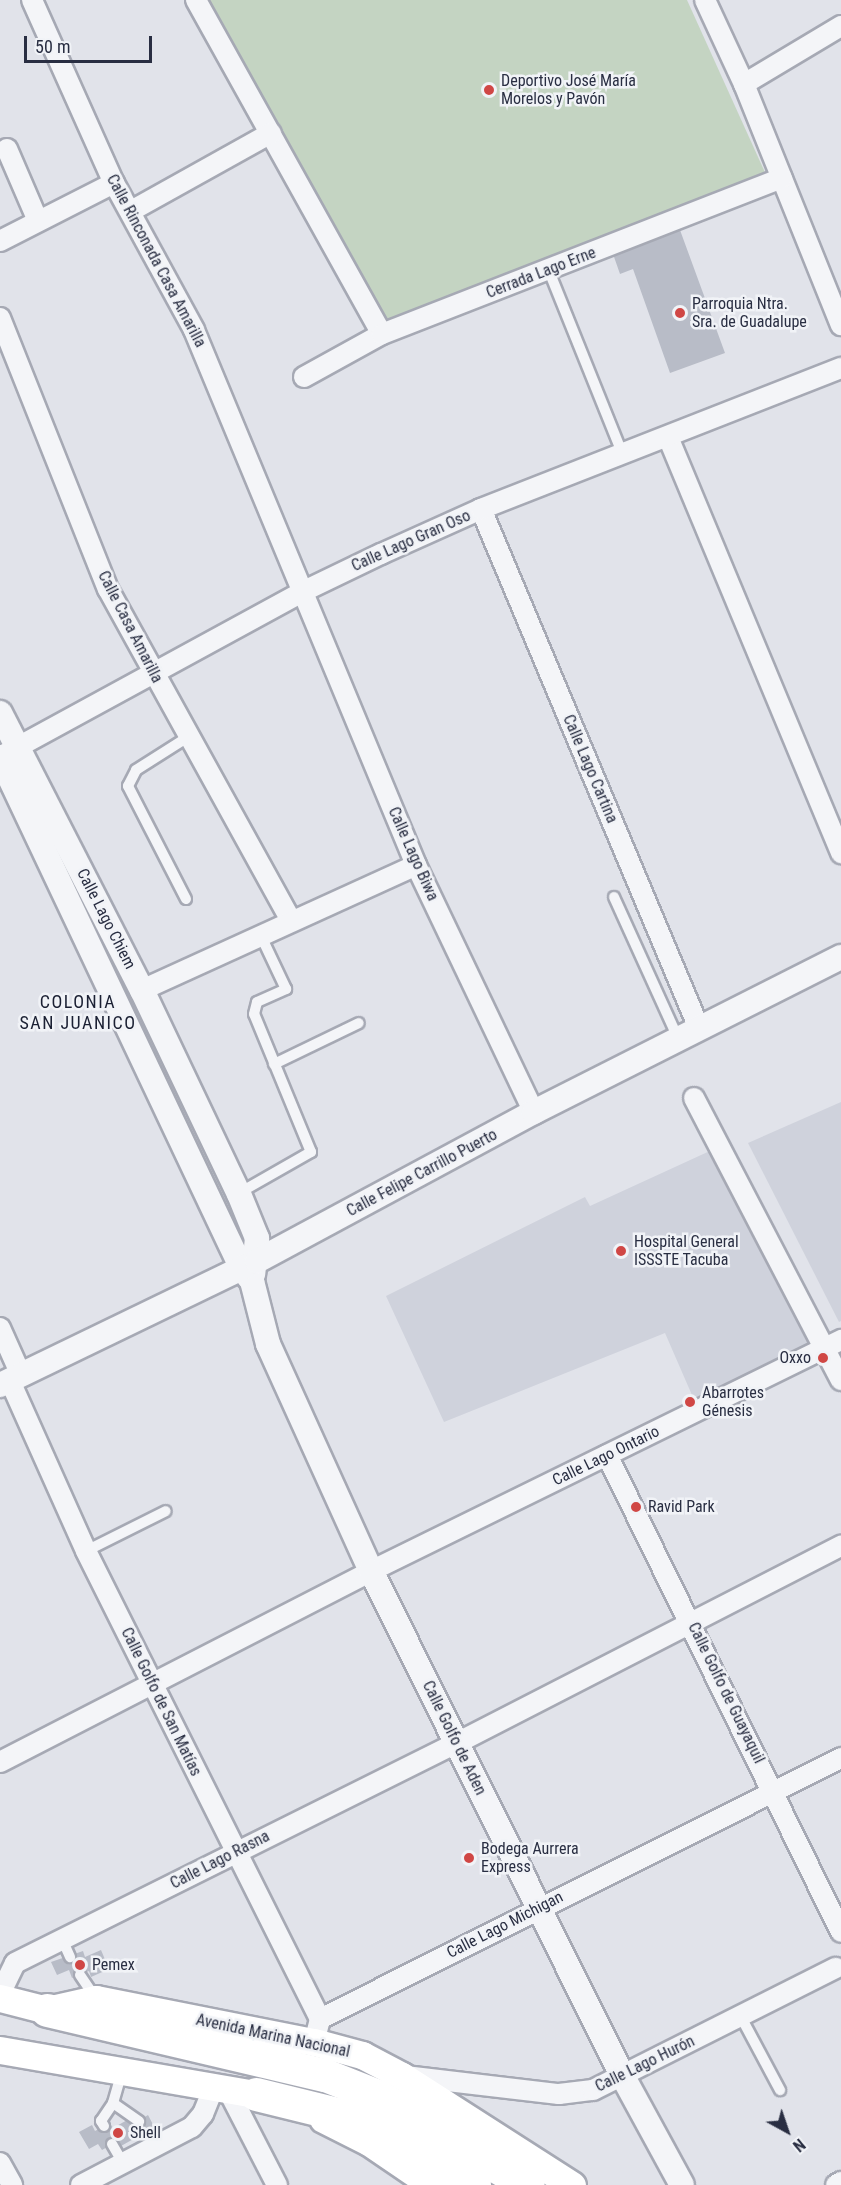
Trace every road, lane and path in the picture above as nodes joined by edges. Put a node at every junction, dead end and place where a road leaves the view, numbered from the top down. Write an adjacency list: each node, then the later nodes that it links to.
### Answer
1 (32, 0): 9 (street, Calle Rinconada Casa Amarilla)
2 (196, 0): 6 (street)
3 (705, 0): 5 (street)
4 (841, 26): 5 (street)
5 (744, 84): 8 (street)
6 (271, 133): 10 (street); 16 (street)
7 (7, 150): 11 (street)
8 (782, 178): 13 (street, Cerrada Lago Erne); 15 (street)
9 (114, 183): 10 (street, Calle Rinconada Casa Amarilla); 11 (street)
10 (130, 211): 22 (street, Calle Rinconada Casa Amarilla)
11 (38, 221): 12 (street)
12 (0, 241)
13 (549, 271): 16 (street, Cerrada Lago Erne); 20 (lane)
14 (0, 318): 23 (street, Calle Casa Amarilla)
15 (841, 325)
16 (382, 334): 18 (street, Cerrada Lago Erne)
17 (841, 368): 19 (street, Calle Lago Gran Oso)
18 (304, 376)
19 (668, 438): 20 (street, Calle Lago Gran Oso); 27 (street)
20 (623, 455): 21 (street, Calle Lago Gran Oso)
21 (481, 509): 22 (street, Calle Lago Gran Oso); 36 (street, Calle Lago Cartina)
22 (302, 591): 23 (street, Calle Lago Gran Oso); 28 (street, Calle Lago Biwa)
23 (153, 675): 25 (street, Calle Casa Amarilla); 26 (street, Calle Lago Gran Oso)
24 (0, 713): 26 (street, Calle Lago Chiem)
25 (188, 737): 30 (lane); 31 (street, Calle Casa Amarilla)
26 (6, 754): 34 (street, Calle Lago Chiem); 41 (street, Calle Lago Chiem)
27 (841, 853)
28 (416, 865): 31 (street); 39 (street, Calle Lago Biwa)
29 (614, 897): 36 (lane)
30 (186, 899)
31 (291, 920): 32 (street)
32 (260, 934): 34 (street); 37 (lane)
33 (841, 957): 36 (street, Calle Felipe Carrillo Puerto)
34 (142, 990): 40 (street, Calle Lago Chiem)
35 (359, 1023): 37 (lane)
36 (689, 1033): 39 (street, Calle Felipe Carrillo Puerto)
37 (274, 1064): 40 (lane)
38 (694, 1098): 43 (street)
39 (534, 1113): 41 (street, Calle Felipe Carrillo Puerto)
40 (239, 1194): 41 (street, Calle Lago Chiem)
41 (250, 1270): 44 (street, Calle Felipe Carrillo Puerto); 50 (street, Calle Golfo de Aden)
42 (0, 1329): 44 (street, Calle Golfo de San Matías)
43 (833, 1344): 45 (street); 46 (street, Calle Lago Ontario)
44 (10, 1380): 49 (street, Calle Golfo de San Matías)
45 (841, 1380)
46 (607, 1455): 50 (street, Calle Lago Ontario); 51 (street, Calle Golfo de Guayaquil)
47 (166, 1511): 49 (lane)
48 (841, 1546): 51 (street, Calle Lago Rasna)
49 (86, 1551): 52 (street, Calle Golfo de San Matías)
50 (371, 1571): 52 (street, Calle Lago Ontario); 53 (street, Calle Golfo de Aden)
51 (690, 1620): 53 (street, Calle Lago Rasna); 56 (street, Calle Golfo de Guayaquil)
52 (152, 1684): 55 (street, Calle Lago Ontario); 57 (street, Calle Golfo de San Matías)
53 (457, 1743): 57 (street, Calle Lago Rasna); 58 (street, Calle Golfo de Aden)
54 (841, 1758): 56 (street, Calle Lago Michigan)
55 (0, 1762)
56 (774, 1792): 58 (street, Calle Lago Michigan); 59 (street, Calle Golfo de Guayaquil)
57 (235, 1851): 62 (street, Calle Lago Rasna); 66 (street, Calle Golfo de San Matías)
58 (538, 1908): 66 (street, Calle Lago Michigan); 69 (street, Calle Golfo de Aden)
59 (841, 1932)
60 (836, 1968): 65 (street, Calle Lago Hurón)
61 (80, 1974): 63 (lane)
62 (0, 1996): 64 (main road, Avenida Marina Nacional)
63 (96, 1999): 64 (main road, Avenida Marina Nacional); 66 (main road, Avenida Marina Nacional)
64 (47, 2010): 72 (highway, Avenida Marina Nacional)
65 (741, 2017): 69 (street, Calle Lago Hurón); 71 (lane)
66 (317, 2031): 72 (main road, Avenida Marina Nacional)
67 (0, 2050): 68 (main road, Avenida Marina Nacional)
68 (122, 2072): 70 (main road, Avenida Marina Nacional); 73 (lane)
69 (622, 2075): 72 (street, Calle Lago Hurón); 87 (street, Calle Golfo de Aden)
70 (233, 2090): 72 (highway, Avenida Marina Nacional); 78 (street); 82 (street); 83 (main road, Avenida Marina Nacional)
71 (780, 2090)
72 (382, 2098): 84 (highway); 85 (highway); 86 (main road, Avenida Marina Nacional)
73 (113, 2103): 74 (lane); 75 (lane)
74 (139, 2121)
75 (104, 2126)
76 (112, 2144): 78 (lane)
77 (0, 2163): 80 (street)
78 (123, 2163): 81 (street)
79 (841, 2182): 88 (street)
80 (12, 2185)
81 (81, 2185)
82 (277, 2185)
83 (432, 2185)
84 (474, 2185)
85 (528, 2185)
86 (572, 2185)
87 (682, 2185)
88 (836, 2185)

